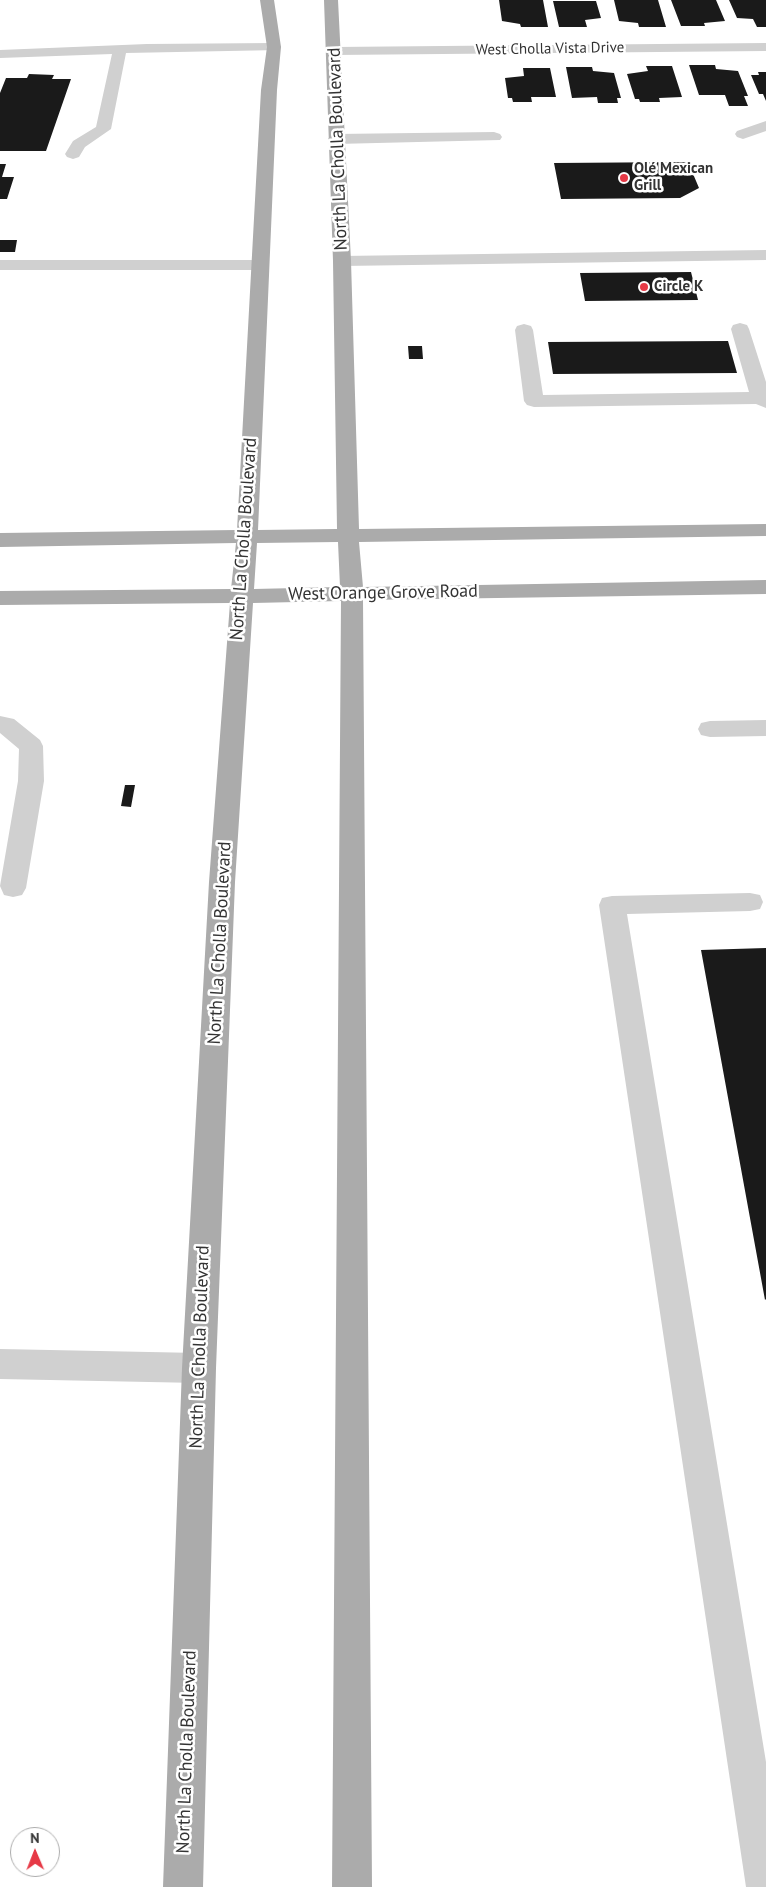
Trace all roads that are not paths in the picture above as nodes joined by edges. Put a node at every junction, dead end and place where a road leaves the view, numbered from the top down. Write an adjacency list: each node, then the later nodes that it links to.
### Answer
1 (267, 0): 3 (main road, North La Cholla Boulevard)
2 (331, 0): 6 (main road, North La Cholla Boulevard)
3 (274, 47): 5 (street); 15 (main road, North La Cholla Boulevard)
4 (766, 47): 6 (street, West Cholla Vista Drive)
5 (120, 49): 7 (street); 12 (street)
6 (335, 51): 11 (main road, North La Cholla Boulevard)
7 (0, 54)
8 (766, 126): 9 (street)
9 (743, 134)
10 (494, 137): 11 (street)
11 (336, 140): 14 (main road, North La Cholla Boulevard)
12 (73, 154)
13 (766, 255): 14 (street)
14 (342, 261): 21 (main road, North La Cholla Boulevard)
15 (260, 265): 16 (street); 22 (main road, North La Cholla Boulevard)
16 (0, 266)
17 (740, 329): 19 (street)
18 (524, 330): 19 (street)
19 (763, 400)
20 (766, 530): 21 (main road)
21 (348, 536): 22 (main road); 25 (main road, North La Cholla Boulevard)
22 (247, 538): 23 (main road); 26 (main road, North La Cholla Boulevard)
23 (0, 540)
24 (766, 587): 25 (main road, West Orange Grove Road)
25 (352, 593): 26 (main road, West Orange Grove Road); 36 (main road, North La Cholla Boulevard)
26 (242, 596): 27 (main road, West Orange Grove Road); 34 (main road, North La Cholla Boulevard)
27 (0, 598)
28 (0, 724): 31 (street)
29 (766, 728): 30 (street)
30 (710, 729)
31 (13, 888)
32 (750, 902): 37 (street)
33 (0, 1364): 34 (street)
34 (199, 1368): 35 (main road, North La Cholla Boulevard)
35 (183, 1887)
36 (352, 1887)
37 (766, 1887)

